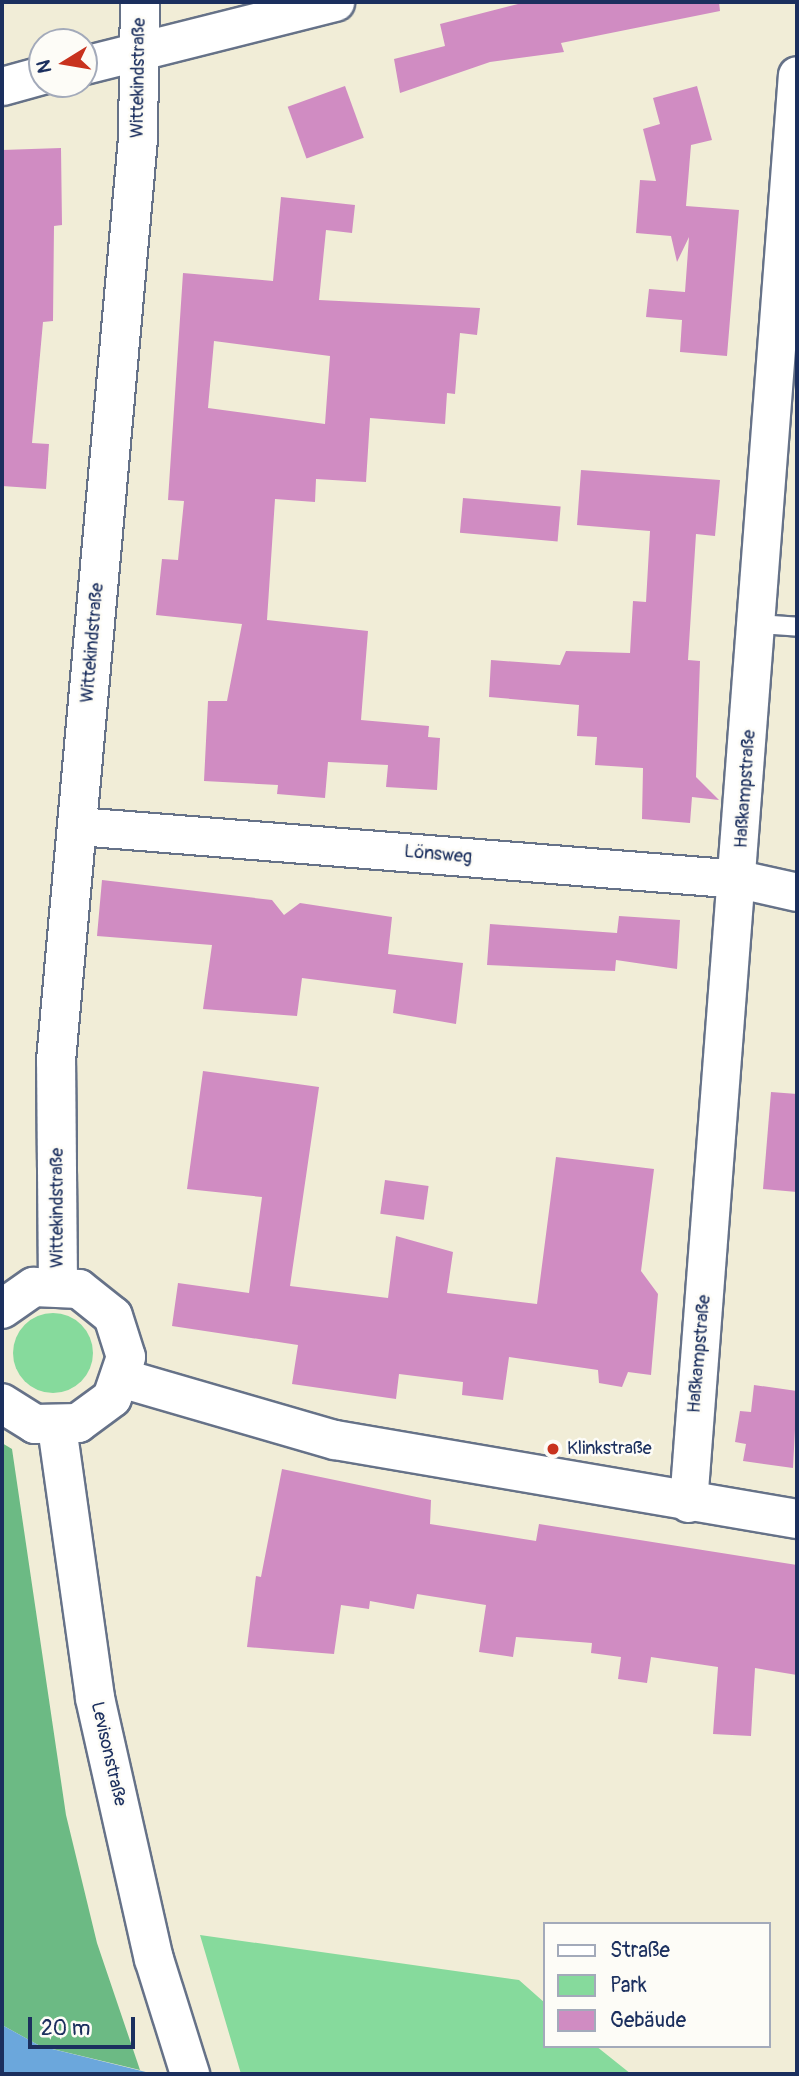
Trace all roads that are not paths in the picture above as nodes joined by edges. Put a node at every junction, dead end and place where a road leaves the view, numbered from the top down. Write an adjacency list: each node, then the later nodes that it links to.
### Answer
1 (140, 2): 3 (main road, Wittekindstraße)
2 (335, 2): 3 (street)
3 (139, 51): 4 (street); 10 (main road, Wittekindstraße)
4 (98, 61)
5 (797, 75): 8 (street, Haßkampstraße)
6 (28, 79): 7 (street)
7 (2, 86)
8 (758, 624): 9 (lane); 11 (street, Haßkampstraße)
9 (797, 627)
10 (78, 826): 11 (street, Lönsweg); 13 (main road, Wittekindstraße)
11 (740, 879): 12 (street, Lönsweg); 18 (street, Haßkampstraße)
12 (797, 892)
13 (58, 1284): 14 (main road); 15 (main road)
14 (2, 1309)
15 (121, 1378): 17 (main road); 18 (main road)
16 (2, 1403): 17 (main road)
17 (57, 1427): 20 (main road, Levisonstraße)
18 (688, 1503): 19 (main road)
19 (797, 1519)
20 (190, 2074)

